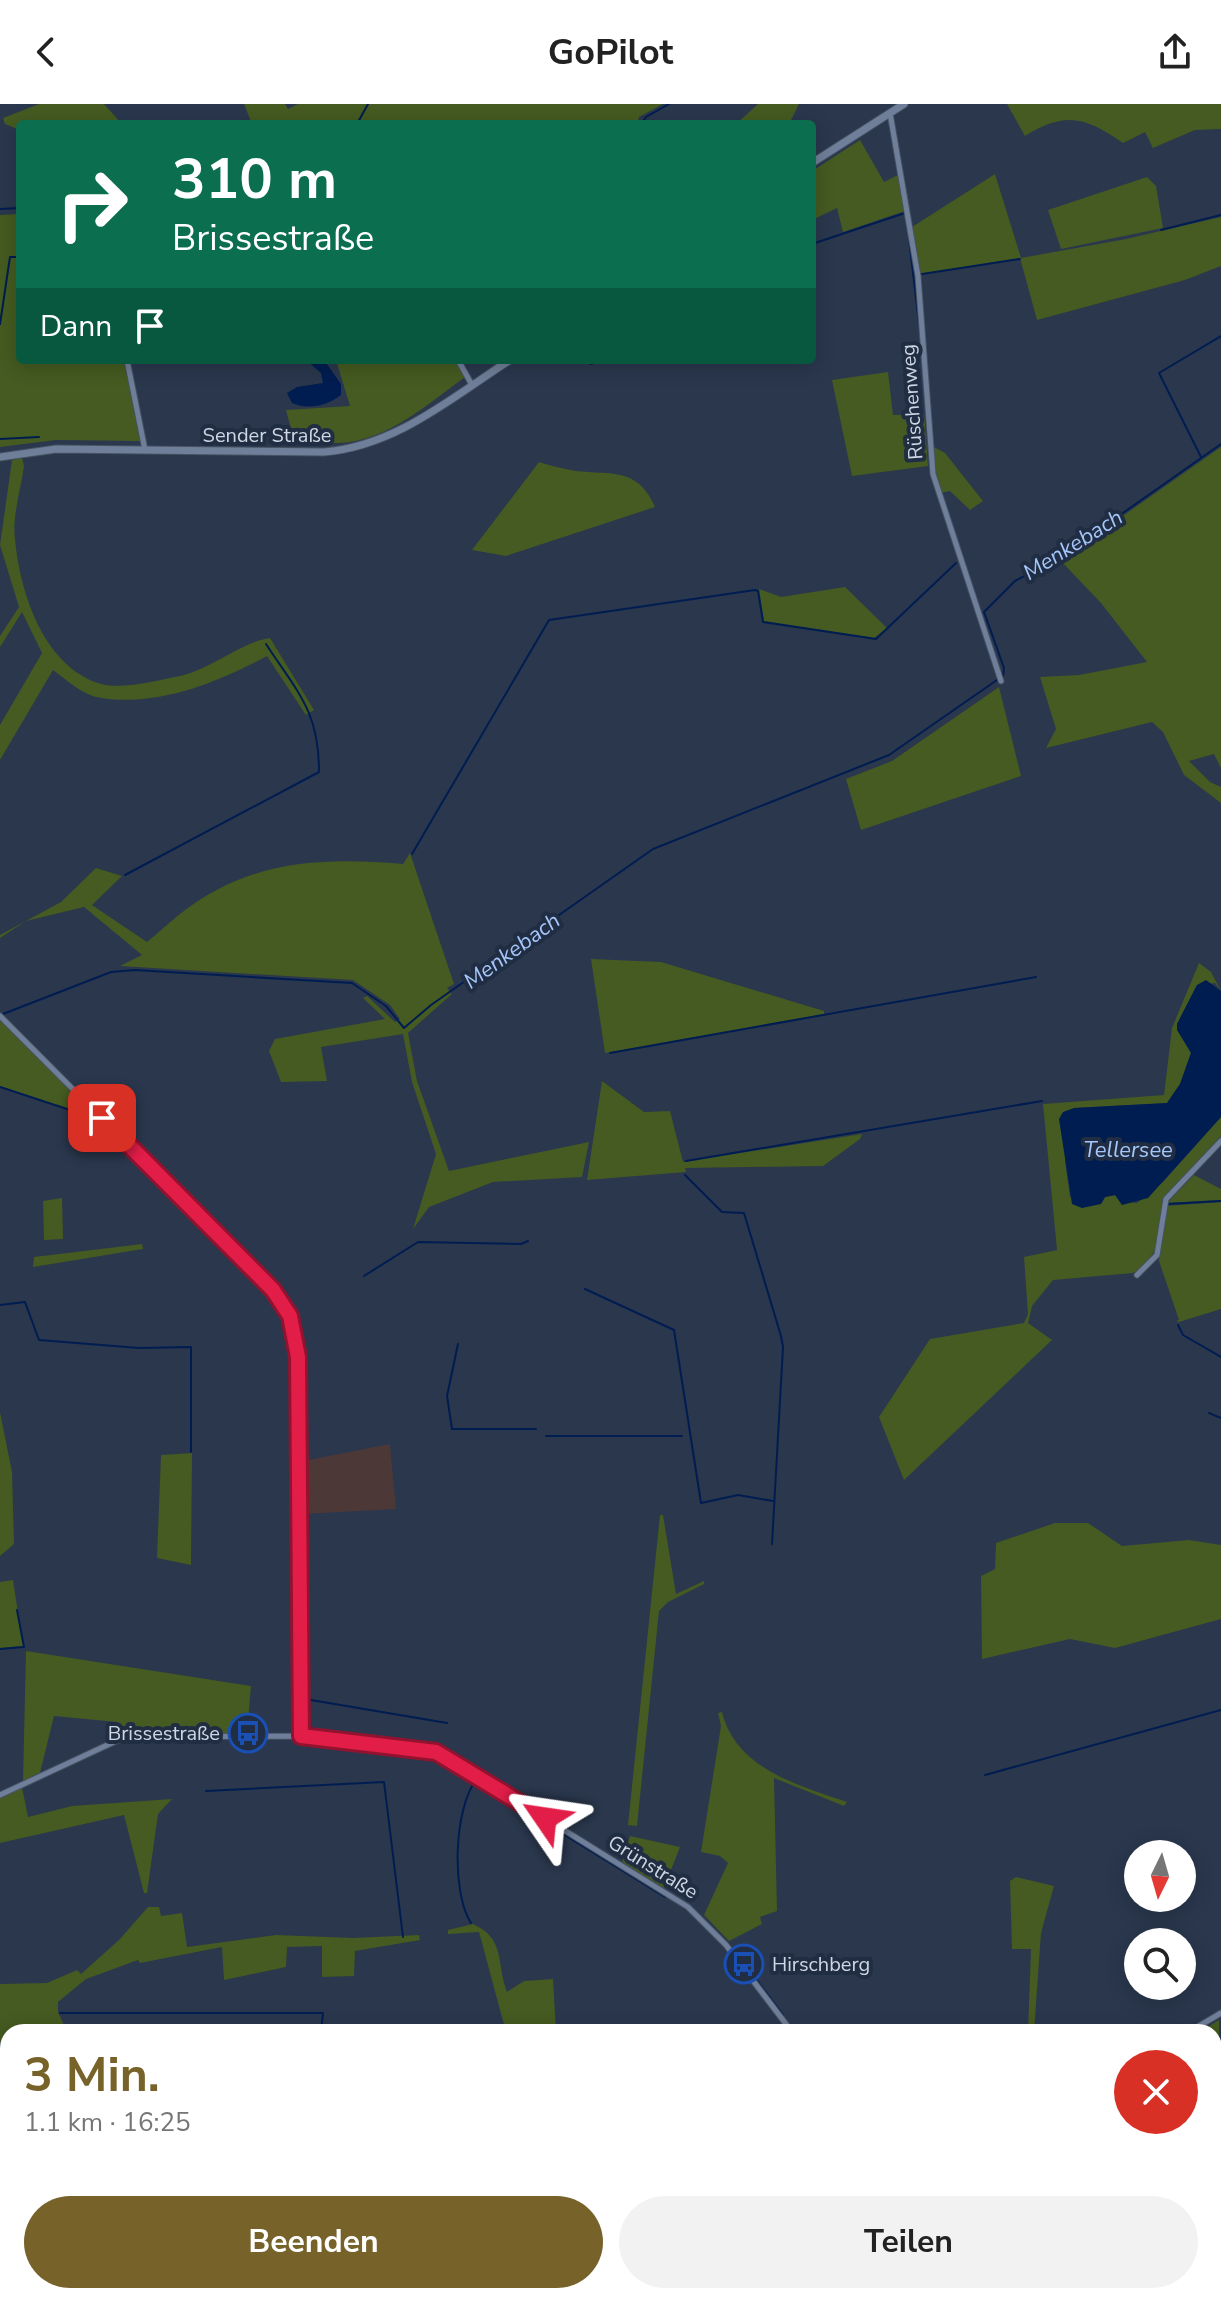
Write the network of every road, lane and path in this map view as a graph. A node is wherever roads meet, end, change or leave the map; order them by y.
1 (904, 104) edge
2 (890, 113) junction
3 (816, 160) edge
4 (128, 364) edge
5 (460, 364) edge
6 (504, 364) edge
7 (472, 385) junction
8 (145, 450) junction
9 (0, 457) edge
10 (1001, 681) dead end
11 (0, 1016) edge
12 (1221, 1141) edge
13 (1137, 1275) dead end
14 (301, 1736) junction
15 (0, 1795) edge
16 (1221, 2013) edge
17 (786, 2024) edge
18 (1202, 2024) edge

1 - 2 main road
2 - 3 main road
2 - 10 street, Rüschenweg
4 - 8 street
5 - 7 street
6 - 7 main road, Sender Straße
7 - 8 main road, Sender Straße
8 - 9 main road, Sender Straße
11 - 14 street
12 - 13 street
14 - 15 street, Grünstraße
14 - 17 street, Grünstraße
16 - 18 street

